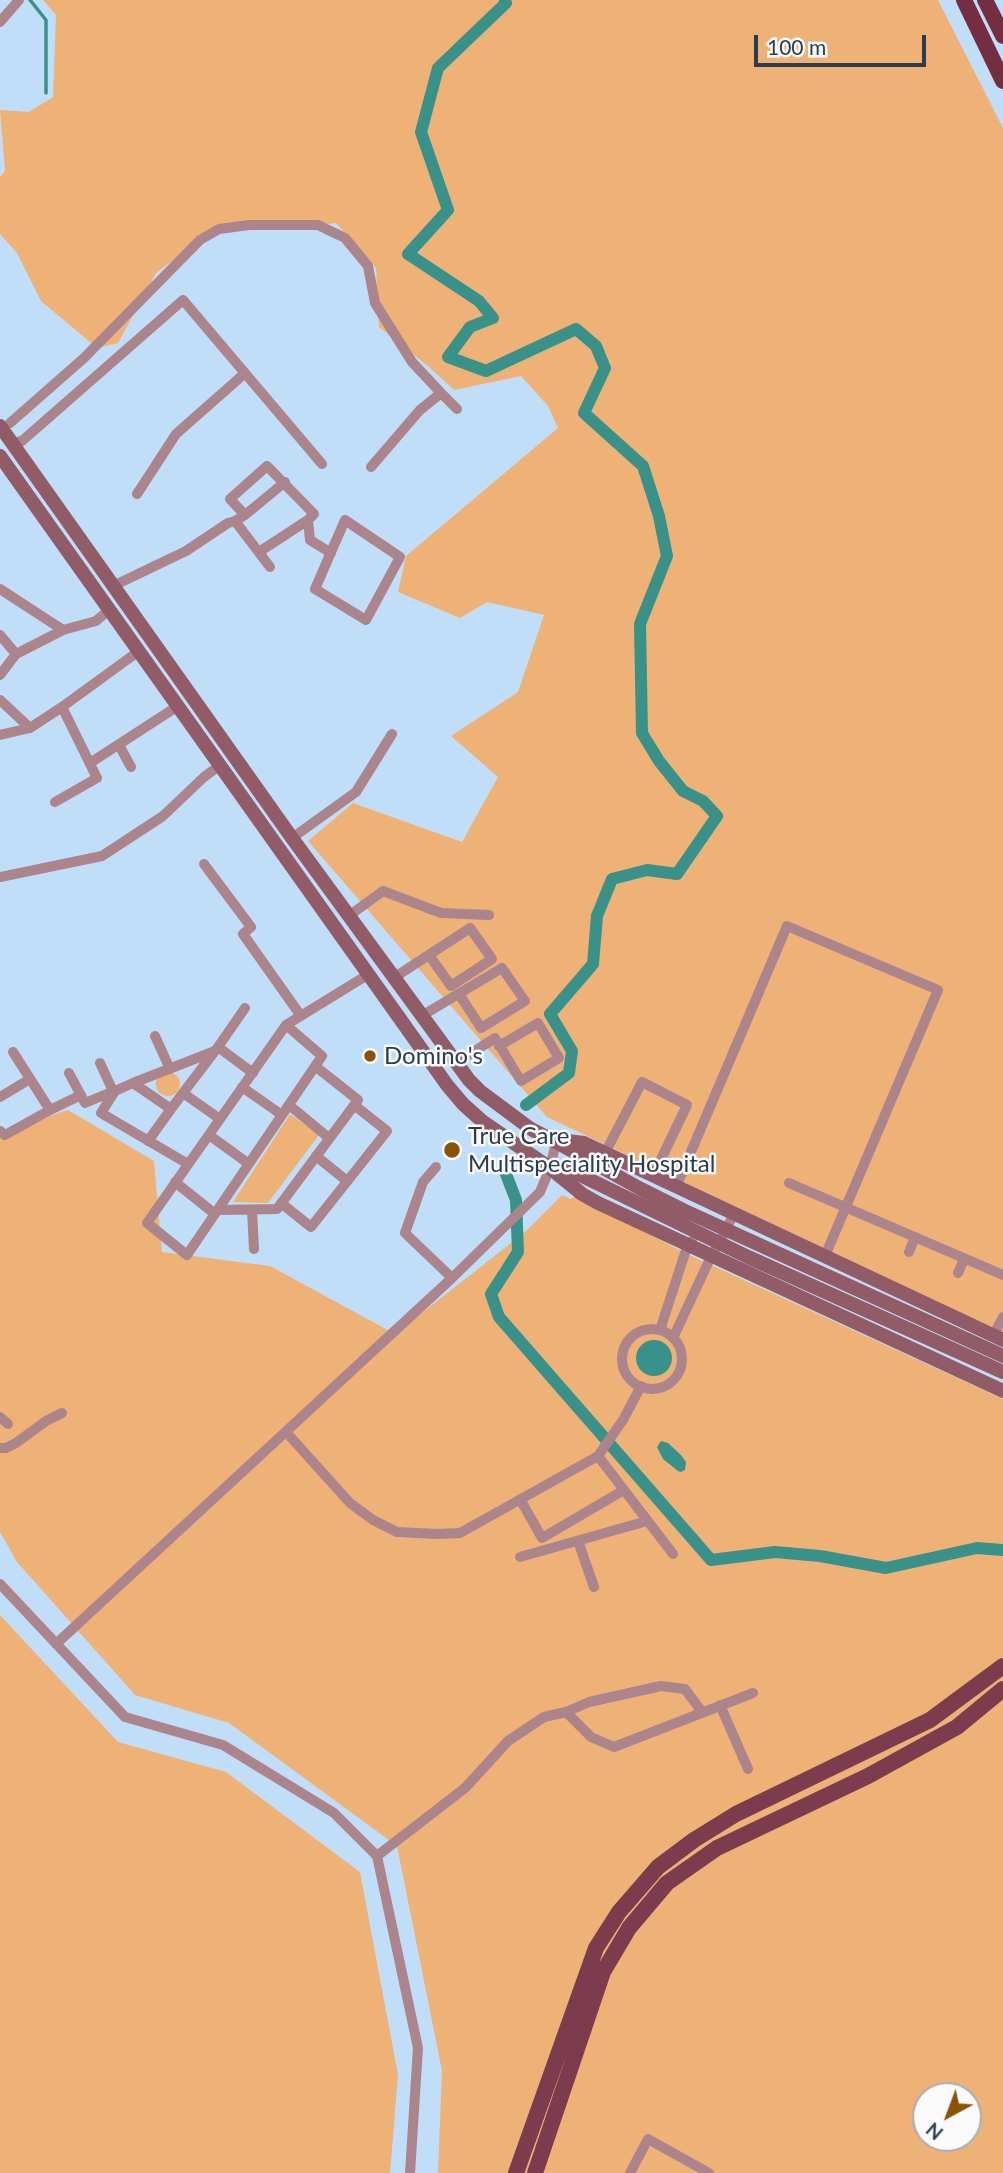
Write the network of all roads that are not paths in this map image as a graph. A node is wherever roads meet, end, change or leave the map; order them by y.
1 (19, 0) edge
2 (964, 0) edge
3 (985, 0) edge
4 (0, 22) edge
5 (1003, 36) edge
6 (1003, 81) edge
7 (244, 374) junction
8 (441, 393) junction
9 (457, 409) dead end
10 (5, 425) edge
11 (12, 443) junction
12 (0, 457) edge
13 (322, 464) dead end
14 (371, 467) dead end
15 (285, 482) junction
16 (137, 494) dead end
17 (240, 518) junction
18 (308, 520) junction
19 (260, 552) junction
20 (331, 553) junction
21 (271, 567) dead end
22 (113, 586) junction
23 (0, 589) edge
24 (110, 610) junction
25 (63, 630) junction
26 (0, 635) edge
27 (139, 651) junction
28 (16, 654) junction
29 (0, 675) edge
30 (0, 700) edge
31 (178, 706) junction
32 (62, 707) junction
33 (30, 728) junction
34 (392, 734) dead end
35 (0, 735) edge
36 (119, 745) junction
37 (89, 763) junction
38 (219, 766) junction
39 (131, 767) dead end
40 (55, 802) dead end
41 (292, 838) junction
42 (204, 864) dead end
43 (0, 877) edge
44 (350, 915) junction
45 (489, 915) dead end
46 (429, 955) junction
47 (384, 962) junction
48 (369, 974) junction
49 (395, 977) junction
50 (459, 994) junction
51 (245, 1008) dead end
52 (423, 1015) junction
53 (301, 1016) junction
54 (286, 1025) junction
55 (155, 1036) dead end
56 (499, 1046) junction
57 (217, 1049) junction
58 (13, 1052) dead end
59 (100, 1063) dead end
60 (456, 1063) junction
61 (315, 1066) junction
62 (170, 1069) junction
63 (69, 1073) dead end
64 (253, 1073) junction
65 (30, 1079) junction
66 (133, 1083) junction
67 (242, 1087) junction
68 (114, 1091) junction
69 (183, 1093) junction
70 (81, 1095) junction
71 (0, 1097) edge
72 (289, 1105) junction
73 (354, 1105) junction
74 (171, 1109) junction
75 (50, 1110) junction
76 (282, 1115) junction
77 (220, 1119) junction
78 (0, 1131) edge
79 (209, 1135) junction
80 (329, 1138) junction
81 (148, 1140) junction
82 (556, 1142) junction
83 (605, 1153) junction
84 (316, 1156) junction
85 (188, 1164) junction
86 (249, 1164) junction
87 (436, 1167) dead end
88 (550, 1168) junction
89 (653, 1175) junction
90 (347, 1181) junction
91 (176, 1182) junction
92 (789, 1183) dead end
93 (676, 1187) junction
94 (281, 1203) junction
95 (713, 1204) junction
96 (846, 1208) junction
97 (251, 1210) junction
98 (216, 1212) junction
99 (734, 1214) junction
100 (915, 1237) junction
101 (689, 1246) junction
102 (254, 1249) dead end
103 (909, 1252) dead end
104 (825, 1256) junction
105 (712, 1257) junction
106 (964, 1259) junction
107 (958, 1273) dead end
108 (1003, 1275) edge
109 (453, 1278) junction
110 (1003, 1317) edge
111 (660, 1330) junction
112 (673, 1338) junction
113 (998, 1338) edge
114 (1003, 1356) edge
115 (1003, 1372) edge
116 (641, 1386) junction
117 (1003, 1391) edge
118 (62, 1413) dead end
119 (286, 1433) junction
120 (0, 1448) edge
121 (598, 1456) junction
122 (624, 1490) junction
123 (520, 1499) junction
124 (648, 1521) junction
125 (542, 1538) junction
126 (578, 1541) junction
127 (548, 1549) junction
128 (673, 1554) dead end
129 (520, 1557) dead end
130 (0, 1584) edge
131 (594, 1587) dead end
132 (56, 1644) junction
133 (1003, 1666) edge
134 (1003, 1689) edge
135 (753, 1693) dead end
136 (720, 1705) junction
137 (566, 1712) junction
138 (702, 1712) junction
139 (748, 1769) dead end
140 (377, 1856) junction
141 (410, 2170) edge
142 (423, 2173) edge
143 (516, 2173) edge
144 (535, 2173) edge
145 (631, 2173) edge
146 (709, 2173) edge

1 - 4 street
2 - 6 highway
3 - 5 highway
7 - 11 street
7 - 13 street
7 - 16 street
8 - 9 street
8 - 10 street
8 - 14 street
10 - 11 main road
11 - 22 main road
12 - 24 main road
15 - 17 street
15 - 17 street
15 - 18 street
17 - 19 street
17 - 22 street
18 - 19 street
18 - 20 street
19 - 21 street
20 - 20 street
22 - 41 main road
23 - 25 street
24 - 25 street
24 - 27 main road
25 - 28 street
26 - 28 street
27 - 31 main road
27 - 32 street
28 - 29 street
30 - 33 street
31 - 36 street
31 - 38 main road
32 - 33 street
32 - 37 street
33 - 35 street
34 - 41 street
36 - 37 street
36 - 39 street
37 - 40 street
38 - 43 street
38 - 48 main road
41 - 44 main road
42 - 53 street
44 - 45 street
44 - 47 main road
46 - 46 street
46 - 49 street
47 - 48 main road
47 - 49 main road
48 - 53 street
48 - 88 main road
49 - 52 main road
50 - 50 street
50 - 52 street
51 - 57 street
52 - 60 main road
53 - 54 street
54 - 61 street
54 - 64 street
55 - 62 street
56 - 56 street
56 - 60 street
57 - 62 street
57 - 64 street
57 - 69 street
58 - 65 street
59 - 68 street
60 - 82 main road
61 - 72 street
61 - 73 street
62 - 66 street
63 - 70 street
64 - 67 street
65 - 71 street
65 - 75 street
66 - 68 street
66 - 74 street
67 - 76 street
67 - 77 street
68 - 70 street
68 - 81 street
69 - 74 street
69 - 77 street
70 - 75 street
72 - 76 street
72 - 80 street
73 - 80 street
73 - 90 street
74 - 81 street
75 - 78 street
76 - 86 street
77 - 79 street
79 - 85 street
79 - 86 street
80 - 84 street
81 - 85 street
82 - 83 main road
82 - 88 street
82 - 114 main road, bridge
83 - 89 main road
83 - 89 street
84 - 90 street
84 - 94 street
85 - 91 street
86 - 98 street
87 - 109 street
88 - 101 main road
88 - 109 street
88 - 115 main road, bridge
89 - 93 main road
90 - 94 street
91 - 98 street
91 - 98 street
92 - 96 street
93 - 95 main road
93 - 96 street
94 - 97 street
95 - 99 main road
95 - 101 street
96 - 100 street
96 - 104 street
97 - 98 street
97 - 102 street
99 - 104 main road
99 - 105 street
100 - 103 street
100 - 106 street
101 - 105 main road
101 - 111 street
104 - 113 main road
105 - 112 street
105 - 117 main road
106 - 107 street
106 - 108 street
109 - 119 street
110 - 113 street
111 - 112 street
111 - 116 street
112 - 116 street
116 - 121 street
118 - 120 street
119 - 123 street
119 - 132 street
121 - 122 street
121 - 123 street
122 - 124 street
122 - 125 street
123 - 125 street
124 - 126 street
124 - 128 street
125 - 127 street
126 - 127 street
126 - 131 street
127 - 129 street
130 - 132 street
132 - 140 street
133 - 143 main road
134 - 144 main road
135 - 136 street
136 - 138 street
136 - 139 street
137 - 138 street
137 - 138 street
137 - 140 street
140 - 141 street
141 - 142 street
145 - 146 street

